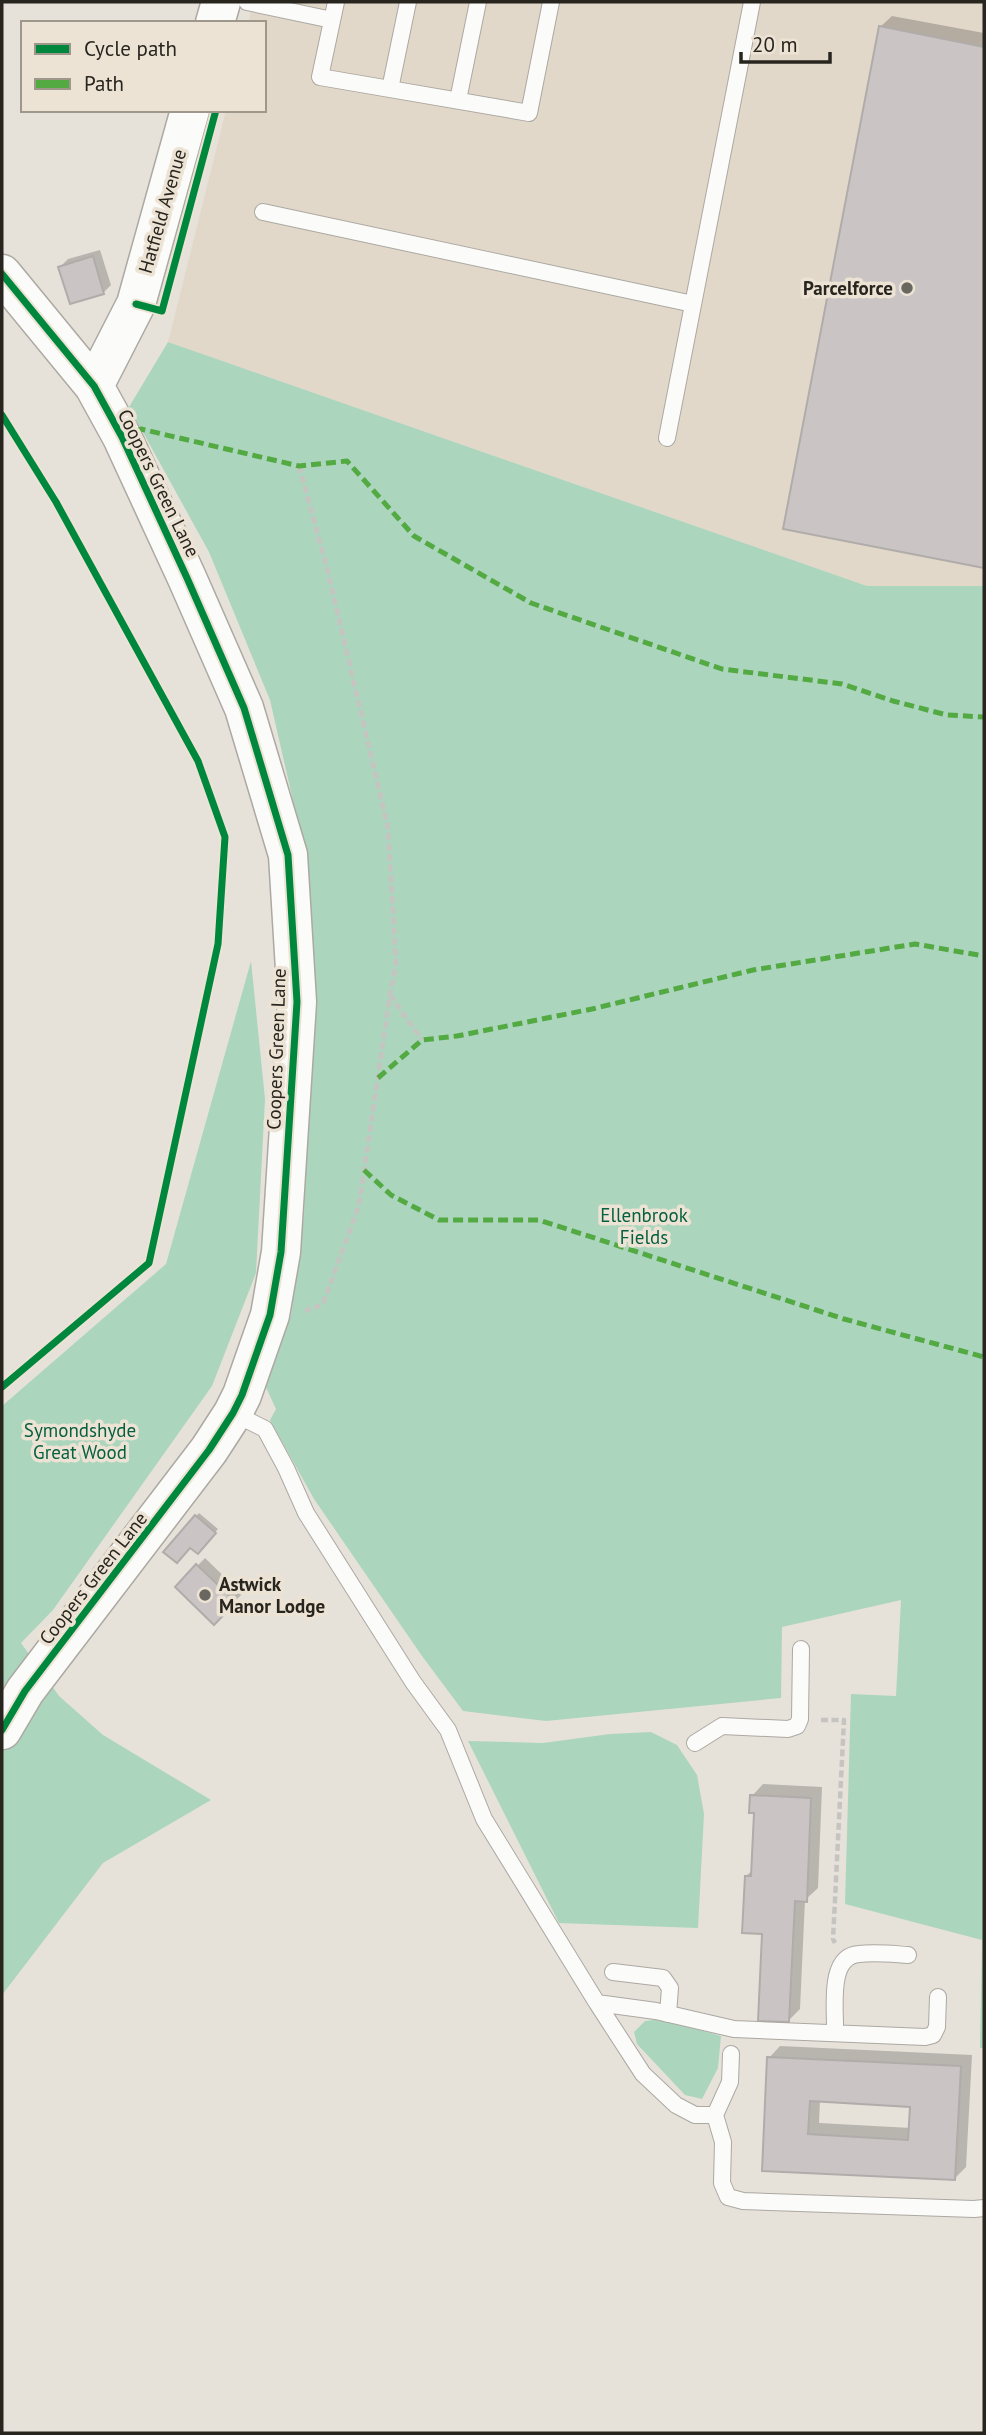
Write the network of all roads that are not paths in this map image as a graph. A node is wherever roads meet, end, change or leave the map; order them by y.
1 (221, 2) edge
2 (247, 2) edge
3 (336, 2) edge
4 (408, 2) edge
5 (478, 2) edge
6 (551, 2) edge
7 (752, 2) edge
8 (332, 20) junction
9 (216, 21) edge
10 (390, 89) junction
11 (458, 100) junction
12 (189, 112) edge
13 (263, 212) dead end
14 (2, 274) edge
15 (693, 304) junction
16 (94, 386) junction
17 (667, 438) dead end
18 (233, 1413) junction
19 (801, 1649) dead end
20 (2, 1730) edge
21 (695, 1743) dead end
22 (908, 1955) dead end
23 (613, 1972) dead end
24 (938, 1997) dead end
25 (597, 2003) junction
26 (668, 2014) junction
27 (835, 2033) junction
28 (731, 2054) dead end
29 (715, 2115) junction
30 (984, 2208) edge

1 - 9 street
2 - 8 lane
3 - 8 lane
4 - 10 lane
5 - 11 lane
6 - 11 lane
7 - 15 lane
8 - 10 lane
10 - 11 lane
12 - 16 street, Hatfield Avenue
13 - 15 lane
14 - 16 street, Coopers Green Lane
15 - 17 lane
16 - 18 street, Coopers Green Lane
18 - 20 street, Coopers Green Lane
18 - 25 lane
19 - 21 lane
22 - 27 lane
23 - 26 lane
24 - 27 lane
25 - 26 lane
25 - 29 lane
26 - 27 lane
28 - 29 lane
29 - 30 lane

